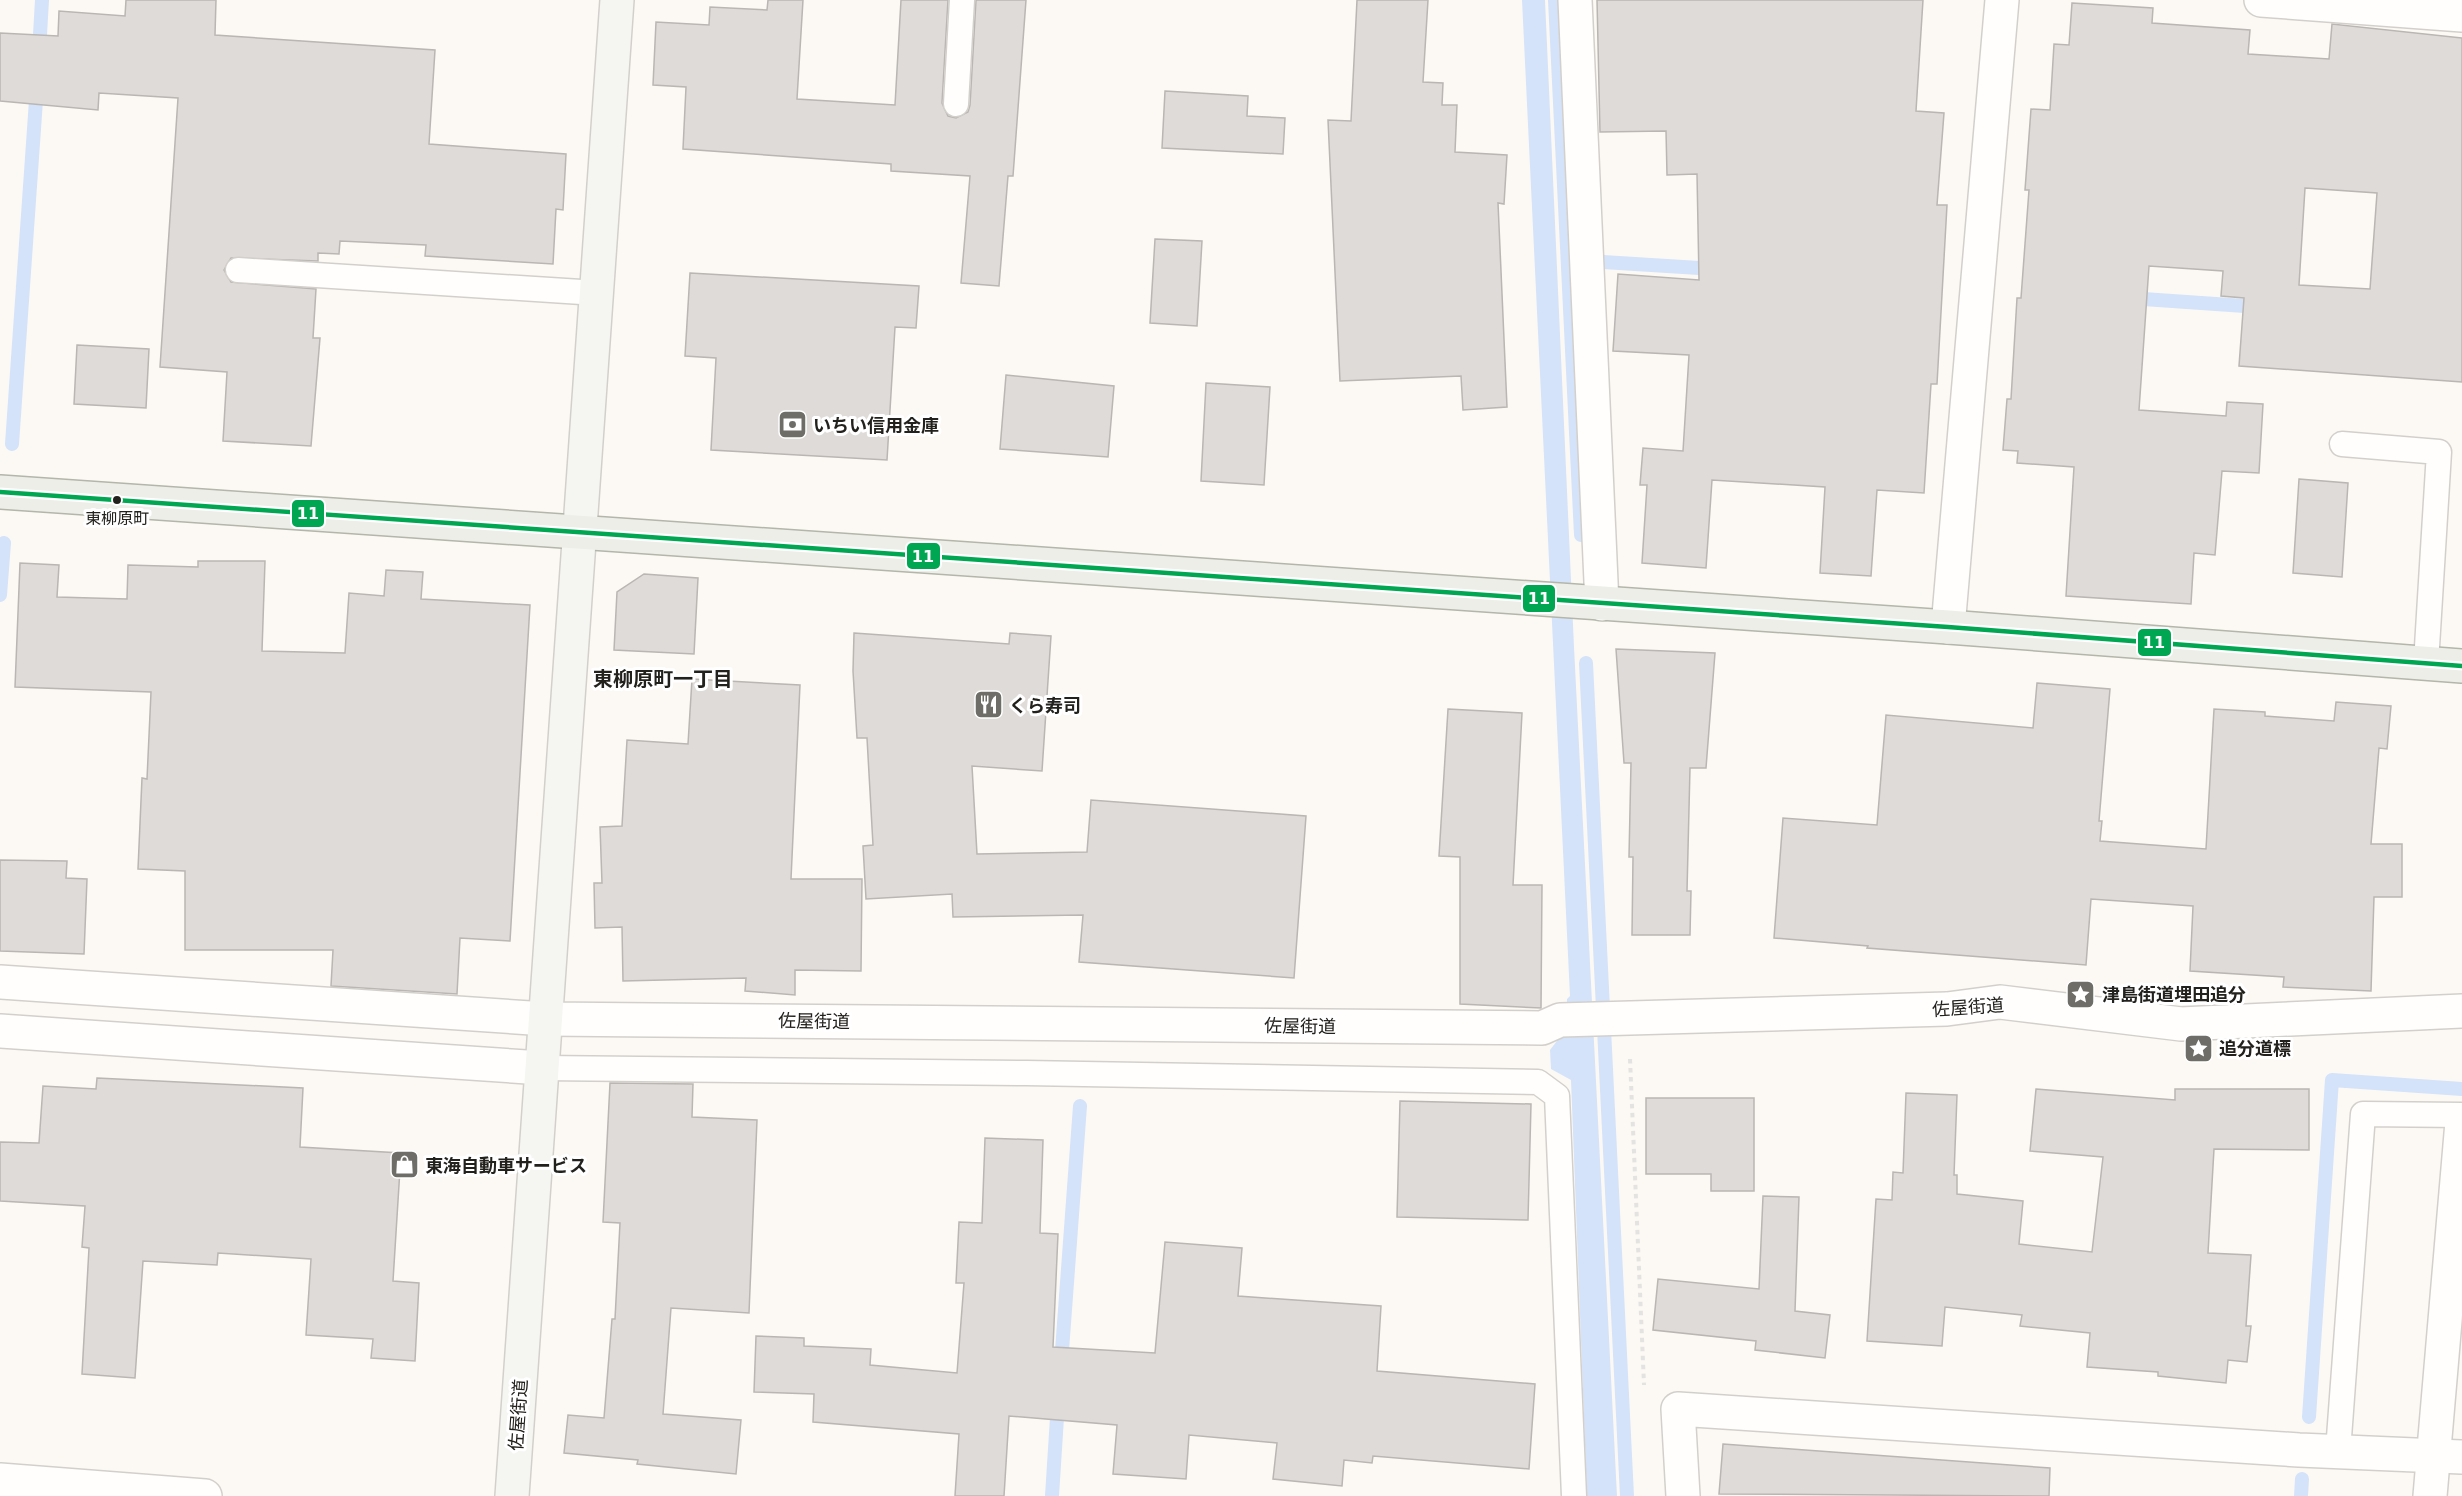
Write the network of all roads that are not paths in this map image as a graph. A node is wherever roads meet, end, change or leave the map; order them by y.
1 (617, 0) edge
2 (962, 0) edge
3 (1575, 0) edge
4 (2002, 0) edge
5 (2261, 0) edge
6 (2462, 15) edge
7 (956, 104) dead end
8 (238, 270) dead end
9 (597, 293) junction
10 (2343, 444) dead end
11 (0, 492) edge
12 (579, 532) junction
13 (1599, 604) junction
14 (1948, 627) junction
15 (2426, 663) junction
16 (2462, 666) edge
17 (0, 982) edge
18 (2462, 1011) edge
19 (546, 1019) junction
20 (0, 1031) edge
21 (542, 1068) junction
22 (2462, 1115) edge
23 (2462, 1122) edge
24 (2338, 1451) junction
25 (2447, 1456) edge
26 (0, 1480) edge
27 (199, 1496) edge
28 (205, 1496) edge
29 (512, 1496) edge
30 (1574, 1496) edge
31 (1683, 1496) edge
32 (2430, 1496) edge

1 - 9 street
2 - 7 lane
3 - 13 street
4 - 14 street
5 - 6 street
8 - 9 lane
9 - 12 street
10 - 15 lane
11 - 12 main road
12 - 13 main road
12 - 19 street
13 - 14 main road
14 - 15 main road
15 - 16 main road
17 - 19 street
18 - 19 street, 佐屋街道
19 - 21 street, 佐屋街道
20 - 21 street
21 - 29 street, 佐屋街道
21 - 30 lane
22 - 24 lane
23 - 25 street
24 - 25 street
24 - 31 street
25 - 32 street
26 - 27 street
27 - 28 street

